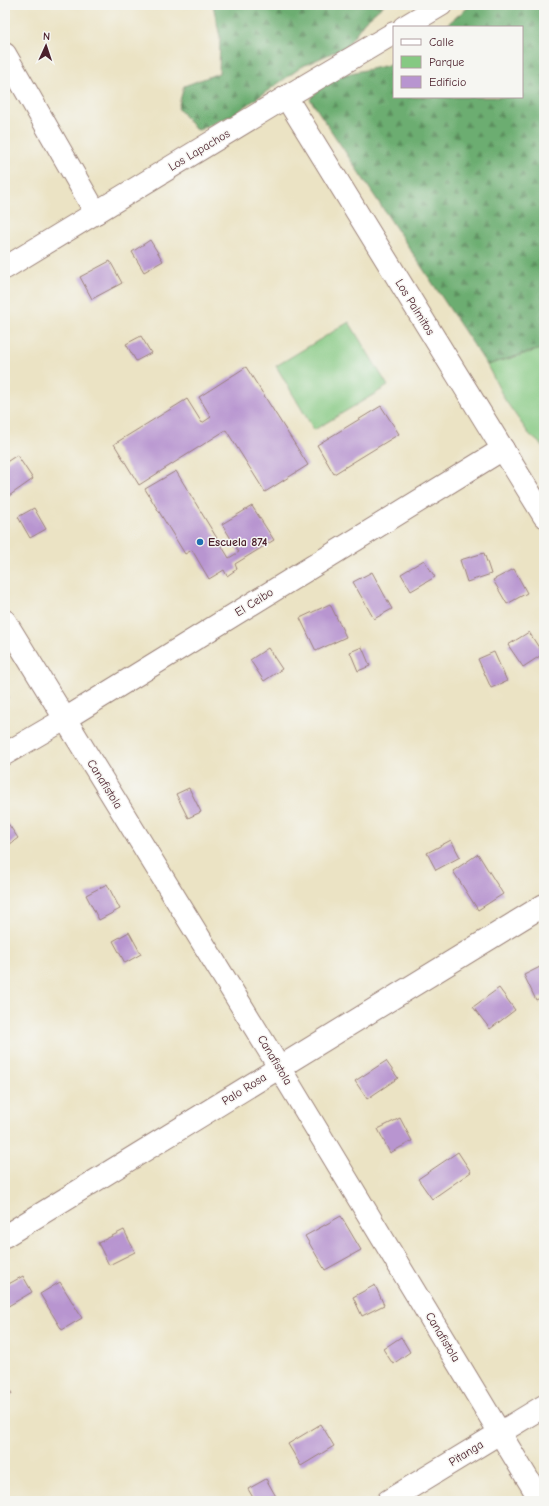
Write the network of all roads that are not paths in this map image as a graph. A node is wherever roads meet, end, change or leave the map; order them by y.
1 (441, 5) edge
2 (406, 26) edge
3 (393, 34) edge
4 (5, 54) edge
5 (286, 97) junction
6 (96, 213) junction
7 (5, 268) edge
8 (503, 449) junction
9 (544, 516) edge
10 (5, 621) edge
11 (65, 719) junction
12 (5, 754) edge
13 (544, 905) edge
14 (279, 1067) junction
15 (5, 1236) edge
16 (544, 1406) edge
17 (500, 1432) junction
18 (388, 1501) edge
19 (541, 1501) edge

1 - 2 street
3 - 5 street, Los Lapachos
4 - 6 street
5 - 6 street, Los Lapachos
5 - 8 street, Los Palmitos
6 - 7 street, Los Lapachos
8 - 9 street, Los Palmitos
8 - 11 street, El Ceibo
10 - 11 street, Canafistola
11 - 12 street, El Ceibo
11 - 14 street, Canafistola
13 - 14 street, Palo Rosa
14 - 15 street, Palo Rosa
14 - 17 street, Canafistola
16 - 17 street, Pitanga
17 - 18 street, Pitanga
17 - 19 street, Canafistola

